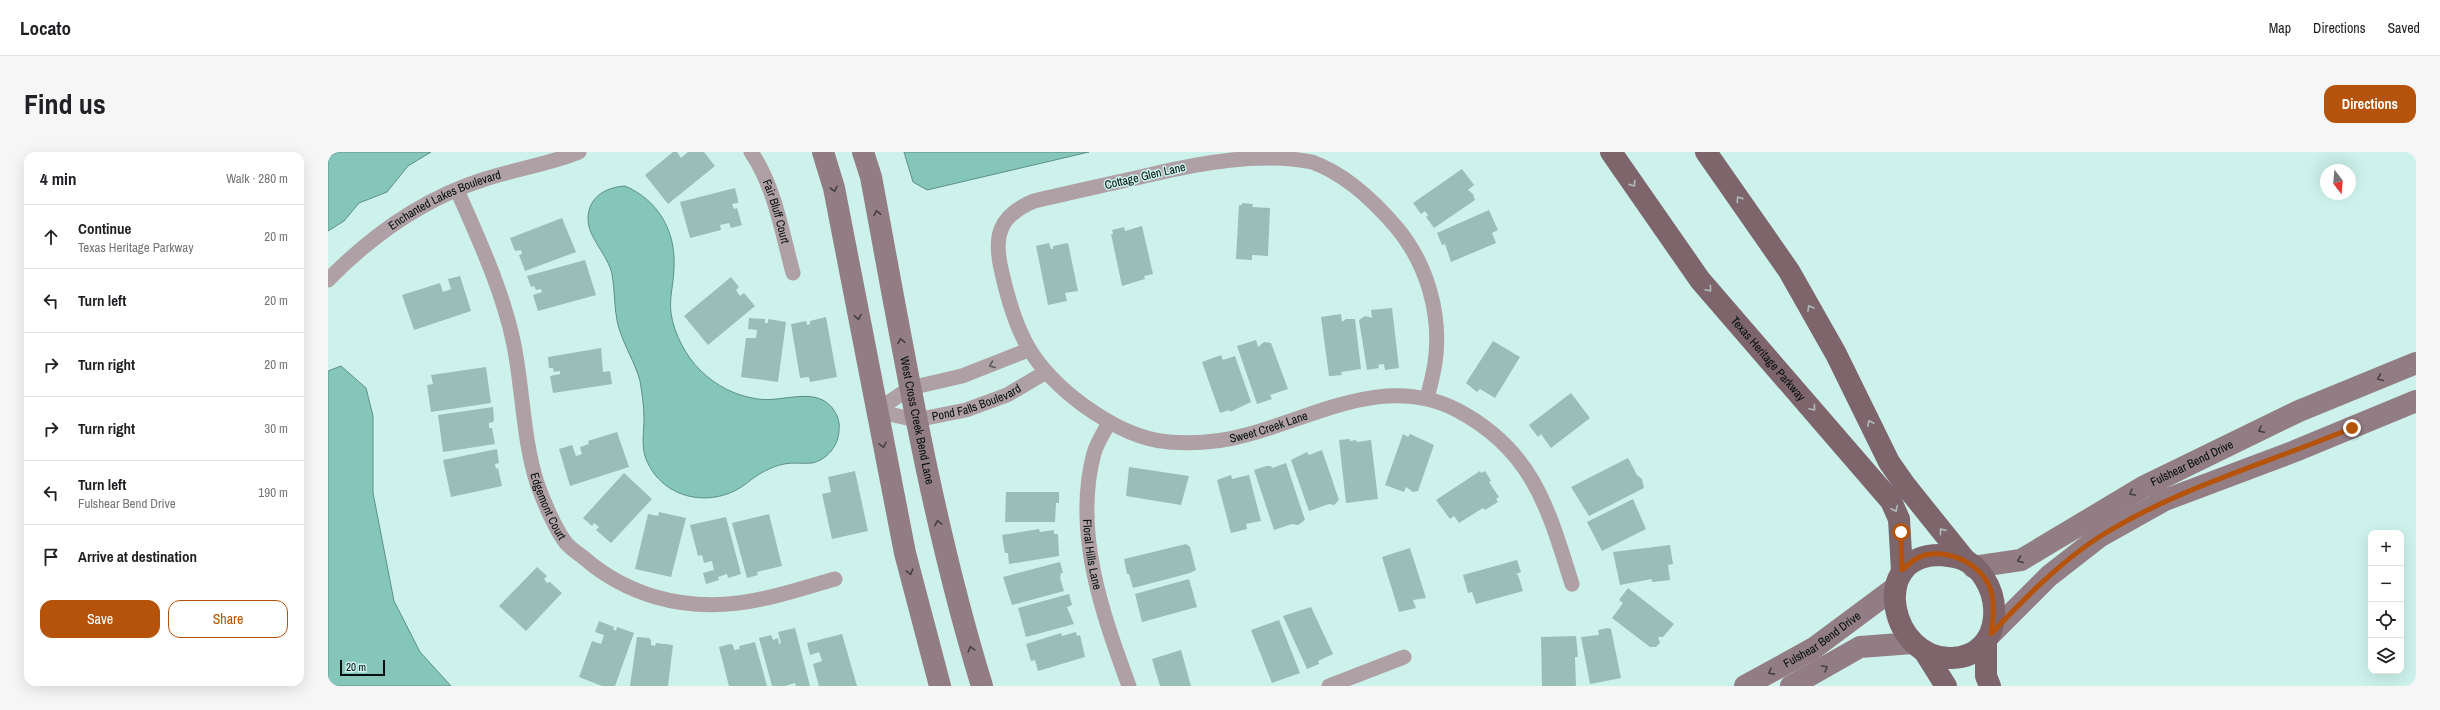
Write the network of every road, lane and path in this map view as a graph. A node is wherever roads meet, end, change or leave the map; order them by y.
1 (579, 152) edge
2 (751, 152) edge
3 (823, 152) edge
4 (863, 152) edge
5 (1611, 152) edge
6 (1706, 152) edge
7 (457, 190) junction
8 (1005, 219) joint
9 (793, 273) dead end
10 (328, 280) edge
11 (1028, 350) junction
12 (2416, 363) edge
13 (1046, 372) junction
14 (910, 388) junction
15 (1427, 398) junction
16 (2416, 401) edge
17 (876, 411) junction
18 (916, 420) junction
19 (1109, 423) junction
20 (1970, 564) junction
21 (835, 579) dead end
22 (1899, 579) junction
23 (1572, 584) dead end
24 (1989, 638) junction
25 (1919, 647) junction
26 (1404, 657) dead end
27 (940, 686) edge
28 (982, 686) edge
29 (1129, 686) edge
30 (1329, 686) edge
31 (1745, 686) edge
32 (1791, 686) edge
33 (1946, 686) edge
34 (1990, 686) edge

1 - 7 street, Enchanted Lakes Boulevard
2 - 9 street, Fair Bluff Court
3 -> 17 main road
14 -> 4 main road, West Cross Creek Bend Lane
5 -> 22 main road, Texas Heritage Parkway
20 -> 6 main road
7 - 10 street, Enchanted Lakes Boulevard
7 - 21 street, Edgemont Court
8 - 11 street, Sweet Creek Lane
8 - 15 street, Cottage Glen Lane
11 - 13 street, Sweet Creek Lane
11 -> 14 street
12 -> 20 main road, Fulshear Bend Drive
13 - 18 street, Pond Falls Boulevard
13 - 19 street, Sweet Creek Lane
14 - 17 street
14 - 18 main road, West Cross Creek Bend Lane
15 - 19 street, Sweet Creek Lane
15 - 23 street, Sweet Creek Lane
16 - 24 main road, Fulshear Bend Drive
17 - 18 street, Pond Falls Boulevard
17 -> 27 main road
28 -> 18 main road, West Cross Creek Bend Lane
19 - 29 street, Floral Hills Lane
20 - 22 main road
20 - 24 main road
22 - 25 main road
22 -> 31 main road, Fulshear Bend Drive
24 - 25 main road
24 - 34 main road
32 -> 25 main road, Fulshear Bend Drive
25 - 33 main road
26 - 30 street

